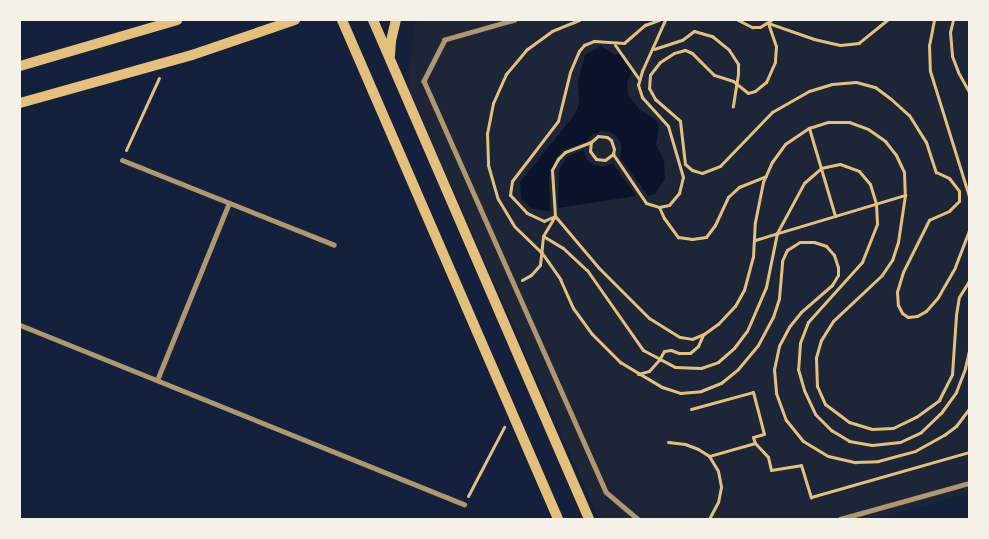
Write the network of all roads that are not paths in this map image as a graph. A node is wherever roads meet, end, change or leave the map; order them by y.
1 (178, 20) edge
2 (296, 20) edge
3 (342, 20) edge
4 (373, 20) edge
5 (396, 20) edge
6 (516, 20) edge
7 (390, 59) junction
8 (20, 66) edge
9 (20, 103) edge
10 (122, 160) road end
11 (229, 203) junction
12 (334, 245) dead end
13 (20, 325) edge
14 (157, 380) junction
15 (969, 482) edge
16 (464, 504) road end
17 (558, 519) edge
18 (589, 519) edge
19 (638, 519) edge
20 (840, 519) edge

1 - 8 main road
2 - 9 main road
3 - 17 main road
4 - 7 main road
5 - 7 main road
6 - 19 street
7 - 18 main road
10 - 11 street
11 - 12 street
11 - 14 street
13 - 14 street
14 - 16 street
15 - 20 street

